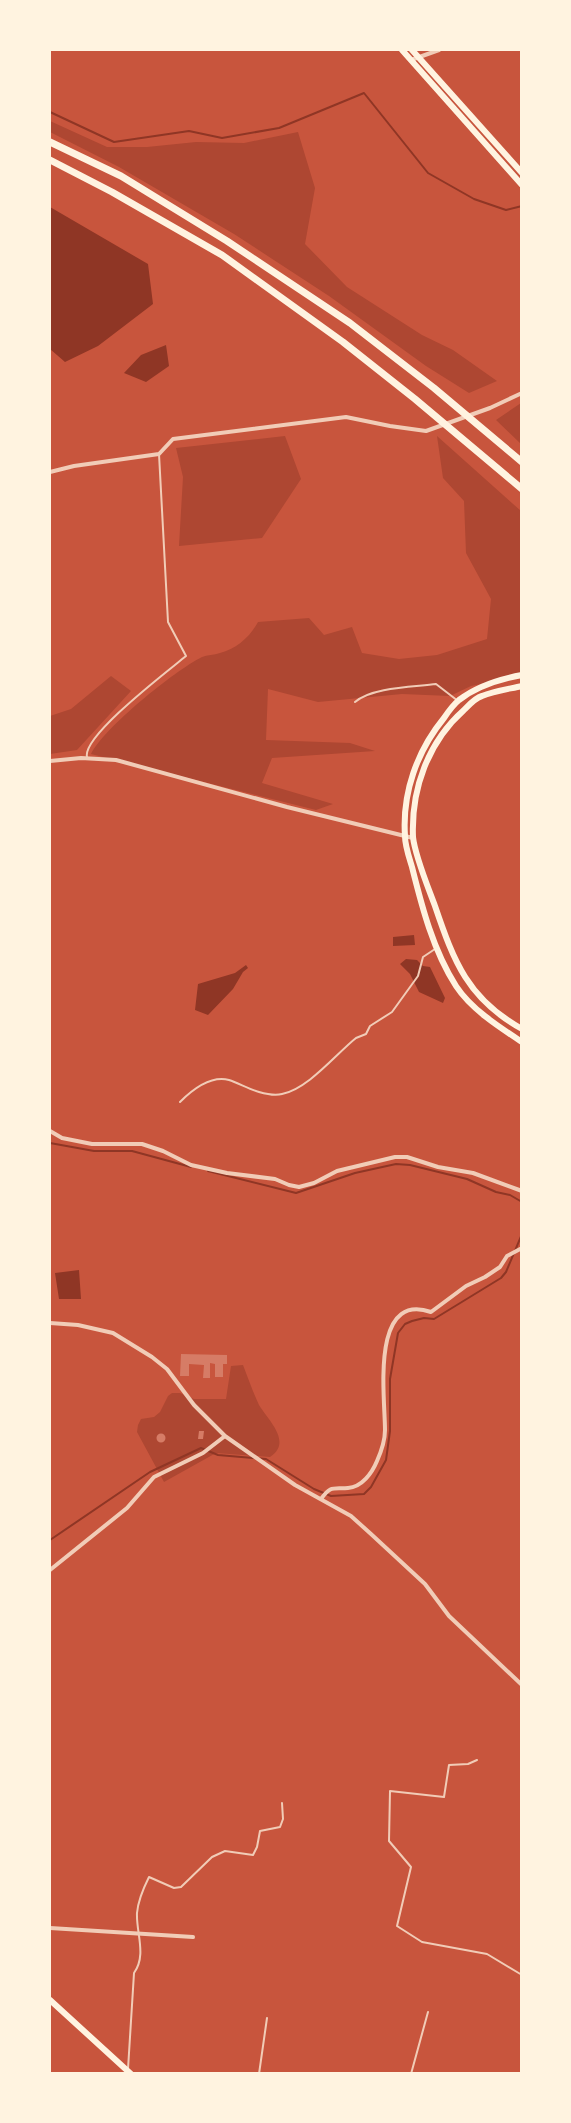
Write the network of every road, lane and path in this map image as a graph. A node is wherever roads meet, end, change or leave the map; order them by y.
1 (402, 50) edge
2 (412, 50) edge
3 (439, 50) edge
4 (419, 57) junction
5 (411, 60) junction
6 (50, 142) edge
7 (50, 160) edge
8 (522, 173) edge
9 (522, 185) edge
10 (522, 393) edge
11 (159, 454) junction
12 (522, 462) edge
13 (50, 472) edge
14 (522, 489) edge
15 (522, 675) edge
16 (522, 686) edge
17 (458, 700) junction
18 (355, 702) dead end
19 (87, 759) junction
20 (50, 761) edge
21 (405, 837) junction
22 (413, 838) junction
23 (436, 949) junction
24 (522, 1029) edge
25 (522, 1042) edge
26 (180, 1102) dead end
27 (50, 1131) edge
28 (522, 1191) edge
29 (519, 1249) edge
30 (50, 1323) edge
31 (225, 1436) junction
32 (322, 1497) junction
33 (50, 1570) edge
34 (522, 1685) edge
35 (477, 1760) dead end
36 (282, 1803) dead end
37 (50, 1928) edge
38 (140, 1933) junction
39 (193, 1937) dead end
40 (522, 1975) edge
41 (50, 2000) edge
42 (428, 2012) dead end
43 (267, 2018) dead end
44 (130, 2072) edge
45 (259, 2073) edge
46 (411, 2073) edge

1 - 5 main road
2 - 4 main road
3 - 4 street
4 - 5 street
4 - 8 main road
5 - 9 main road
6 - 12 highway
7 - 14 highway
10 - 11 street
11 - 13 street
11 - 19 lane
15 - 17 main road
16 - 22 main road
17 - 18 lane
17 - 21 main road
19 - 20 street
19 - 21 street
21 - 22 street
21 - 23 main road
22 - 24 main road
23 - 25 main road
23 - 26 lane
27 - 28 street
29 - 32 street
30 - 31 street
31 - 32 street
31 - 33 street
32 - 34 street
35 - 40 lane
36 - 38 lane
37 - 38 street
38 - 39 street
38 - 44 lane
41 - 44 main road
42 - 46 lane
43 - 45 lane

